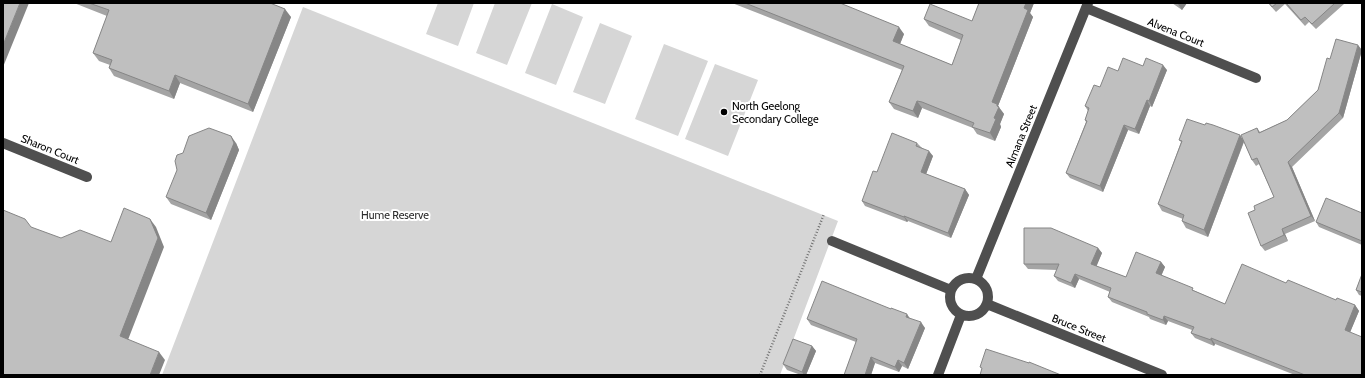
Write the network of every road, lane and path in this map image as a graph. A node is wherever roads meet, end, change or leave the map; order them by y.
1 (1087, 5) edge
2 (1256, 78) dead end
3 (3, 143) edge
4 (87, 177) dead end
5 (824, 214) dead end
6 (832, 241) dead end
7 (976, 279) junction
8 (951, 290) junction
9 (987, 304) junction
10 (961, 315) junction
11 (760, 375) edge
12 (938, 375) edge
13 (1162, 375) edge

1 - 2 street, Alvena Court
1 - 7 street, Almana Street
3 - 4 street, Sharon Court
5 - 11 path
6 - 8 street
7 - 8 street
7 - 9 street
8 - 10 street
9 - 10 street
9 - 13 street, Bruce Street
10 - 12 street

